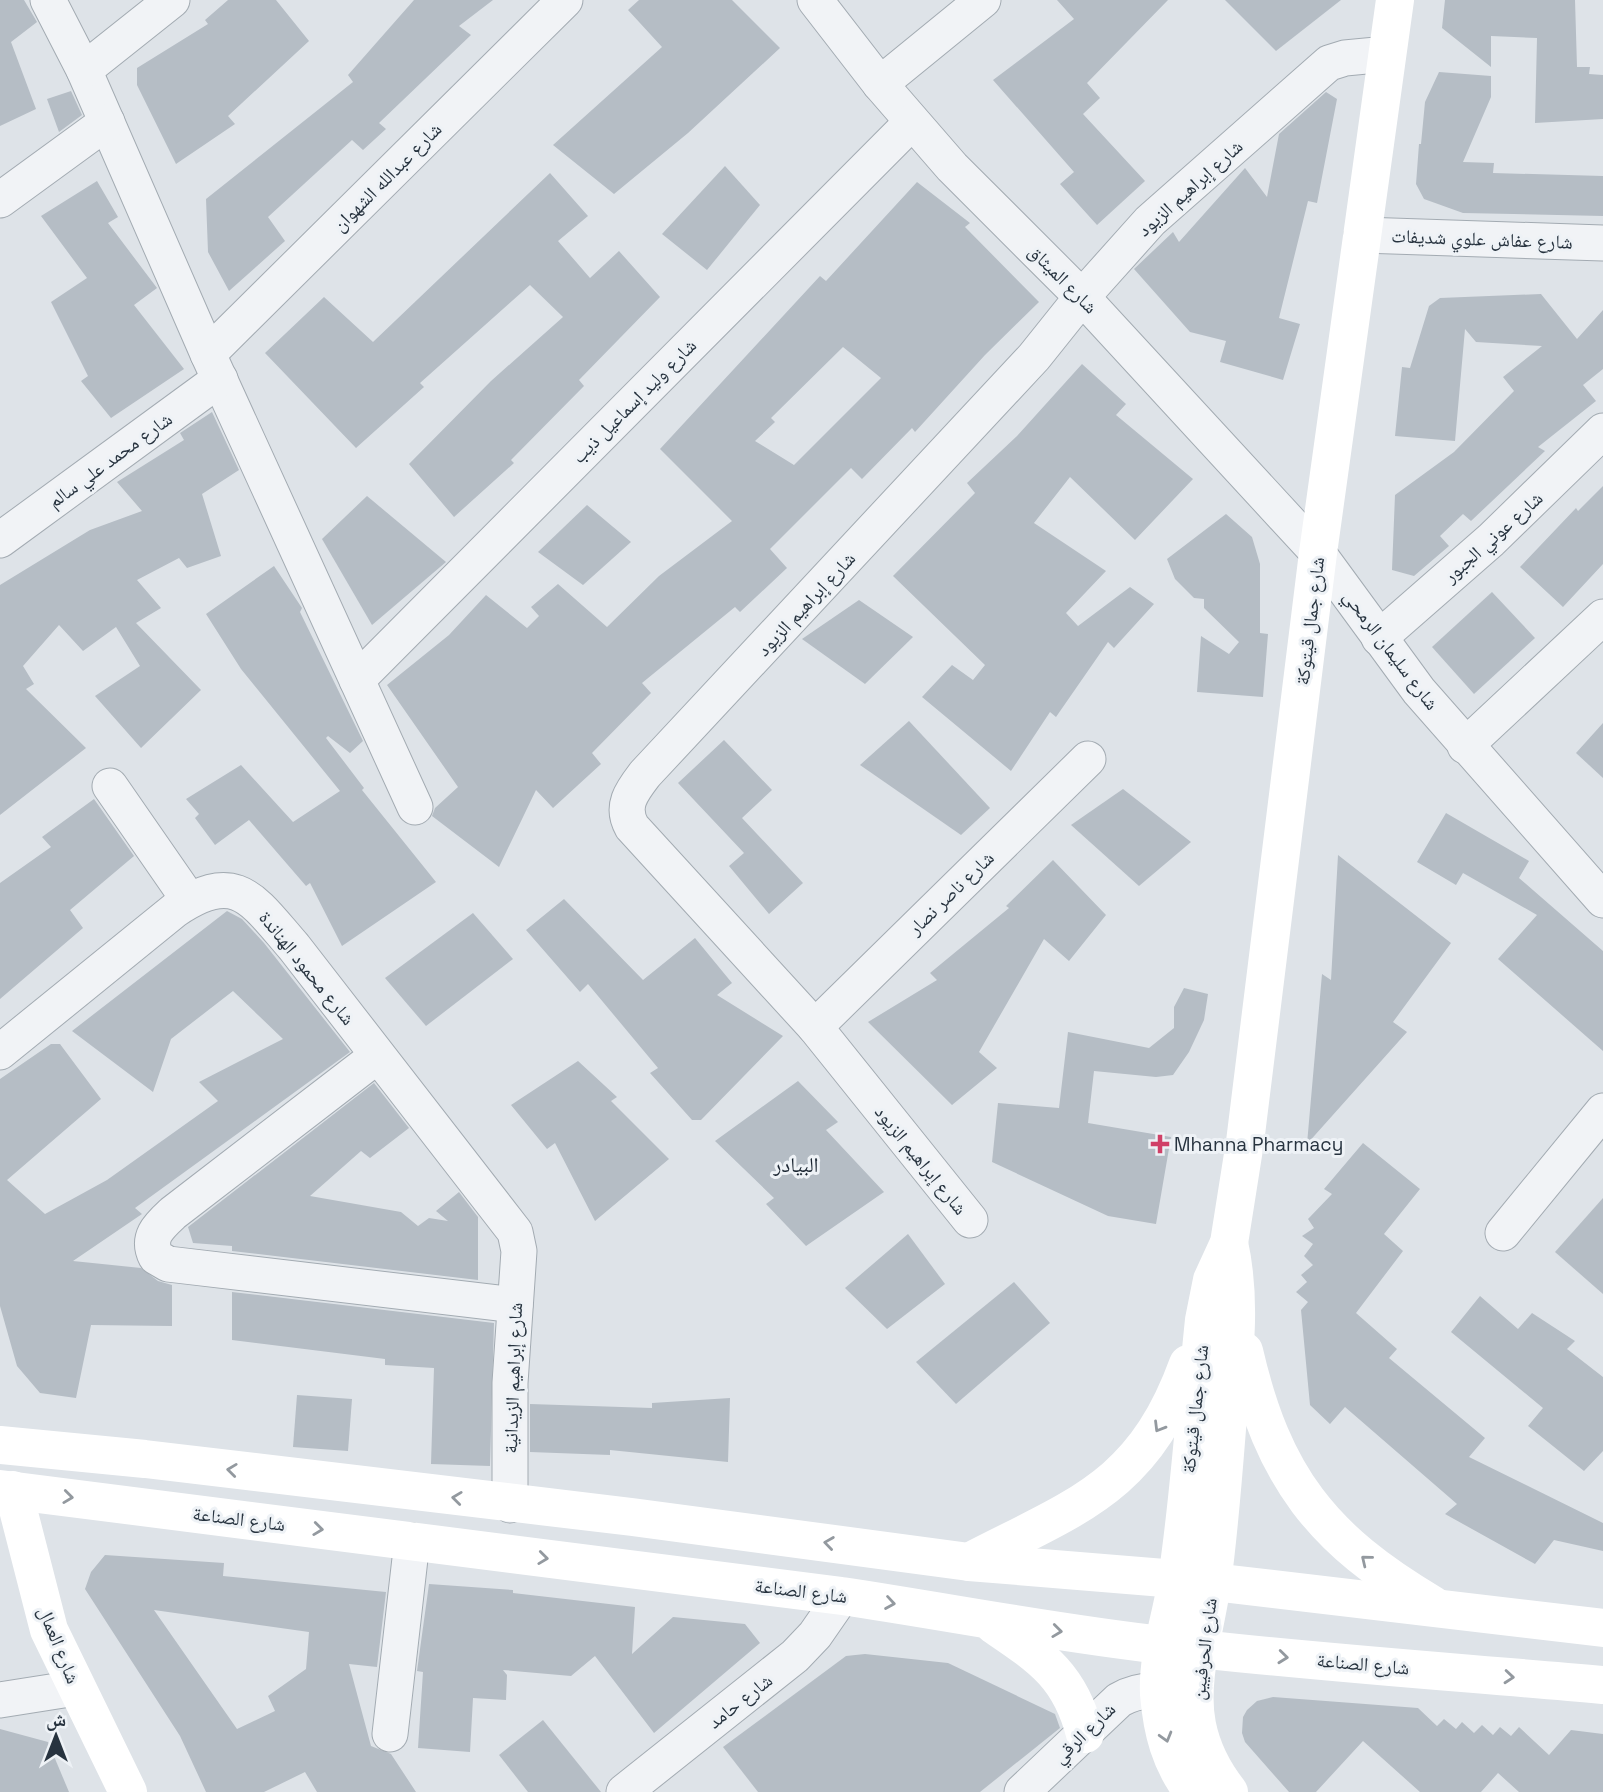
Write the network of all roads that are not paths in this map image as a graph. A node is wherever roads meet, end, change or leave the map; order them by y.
1 (48, 0) edge
2 (172, 0) edge
3 (565, 0) edge
4 (815, 0) edge
5 (984, 0) edge
6 (1395, 0) edge
7 (1387, 54) junction
8 (85, 70) junction
9 (880, 84) junction
10 (107, 122) junction
11 (912, 122) junction
12 (0, 200) edge
13 (1362, 234) junction
14 (1603, 243) edge
15 (1082, 296) junction
16 (214, 367) junction
17 (1603, 431) edge
18 (0, 540) edge
19 (1318, 552) junction
20 (1603, 617) edge
21 (1379, 638) junction
22 (357, 680) junction
23 (1465, 746) junction
24 (1088, 760) dead end
25 (110, 786) dead end
26 (415, 807) dead end
27 (189, 900) junction
28 (1603, 900) edge
29 (815, 1027) junction
30 (0, 1052) edge
31 (377, 1056) junction
32 (1603, 1111) edge
33 (970, 1220) dead end
34 (1503, 1233) dead end
35 (519, 1251) joint
36 (515, 1305) junction
37 (1221, 1321) junction
38 (0, 1445) edge
39 (6, 1490) edge
40 (510, 1505) junction
41 (412, 1541) junction
42 (970, 1562) junction
43 (1195, 1581) junction
44 (842, 1596) junction
45 (1443, 1611) junction
46 (989, 1622) junction
47 (1603, 1628) edge
48 (1164, 1645) junction
49 (1202, 1648) junction
50 (1603, 1685) edge
51 (76, 1688) junction
52 (1177, 1694) junction
53 (0, 1700) edge
54 (390, 1734) dead end
55 (1085, 1734) junction
56 (128, 1792) edge
57 (624, 1792) edge
58 (1021, 1792) edge
59 (1194, 1792) edge
60 (1229, 1792) edge

1 - 8 street
2 - 8 street
3 - 16 street, شارع عبدالله الشهوان
4 - 9 street, شارع الميثاق
5 - 9 street
6 - 7 main road, شارع جمال قيتوكة
7 - 13 main road, شارع جمال قيتوكة
7 - 15 street, شارع إبراهيم الزيود
8 - 10 street
9 - 11 street, شارع الميثاق
10 - 12 street
10 - 16 street
11 - 15 street, شارع الميثاق
11 - 22 street, شارع وليد إسماعيل ذيب
13 - 14 street, شارع عفاش علوي شديفات
13 - 19 main road, شارع جمال قيتوكة
15 - 19 street, شارع الميثاق
15 - 29 street, شارع إبراهيم الزيود
16 - 18 street, شارع محمد علي سالم
16 - 22 street
17 - 21 street, شارع عوني الجبور
19 - 21 street, شارع سليمان الرمحي
19 - 37 main road, شارع جمال قيتوكة
20 - 23 street
21 - 23 street, شارع سليمان الرمحي
22 - 26 street
23 - 28 street, شارع سليمان الرمحي
24 - 29 street, شارع ناصر نصار
25 - 27 street
27 - 30 street, شارع محمود الهناندة
27 - 31 street, شارع محمود الهناندة
29 - 33 street, شارع إبراهيم الزيود
31 - 35 street, شارع محمود الهناندة
31 - 36 street
32 - 34 street
35 - 36 street, شارع إبراهيم الزيدانية
36 - 40 street, شارع إبراهيم الزيدانية
37 -> 42 main road
37 - 43 main road, شارع جمال قيتوكة
45 -> 37 main road
40 -> 38 main road
39 -> 41 main road, شارع الصناعة
39 - 51 main road, شارع العمال
42 -> 40 main road
41 -> 44 main road, شارع الصناعة
41 - 54 street
42 - 43 main road
43 - 45 main road
43 - 48 main road, شارع الحرفيين
43 - 49 main road, شارع الحرفيين
44 -> 46 main road, شارع الصناعة
44 - 57 street, شارع حامد
45 - 47 main road
46 -> 48 main road, شارع الصناعة
46 - 55 main road
48 - 49 main road, شارع الصناعة
48 - 52 main road, شارع الحرفيين
49 -> 50 main road, شارع الصناعة
49 - 52 main road, شارع الحرفيين
51 - 53 street
51 - 56 main road, شارع العمال
52 - 55 street, شارع الرقي
52 -> 59 main road, شارع الحرفيين
52 - 60 main road, شارع الحرفيين
55 - 58 street, شارع الرقي

